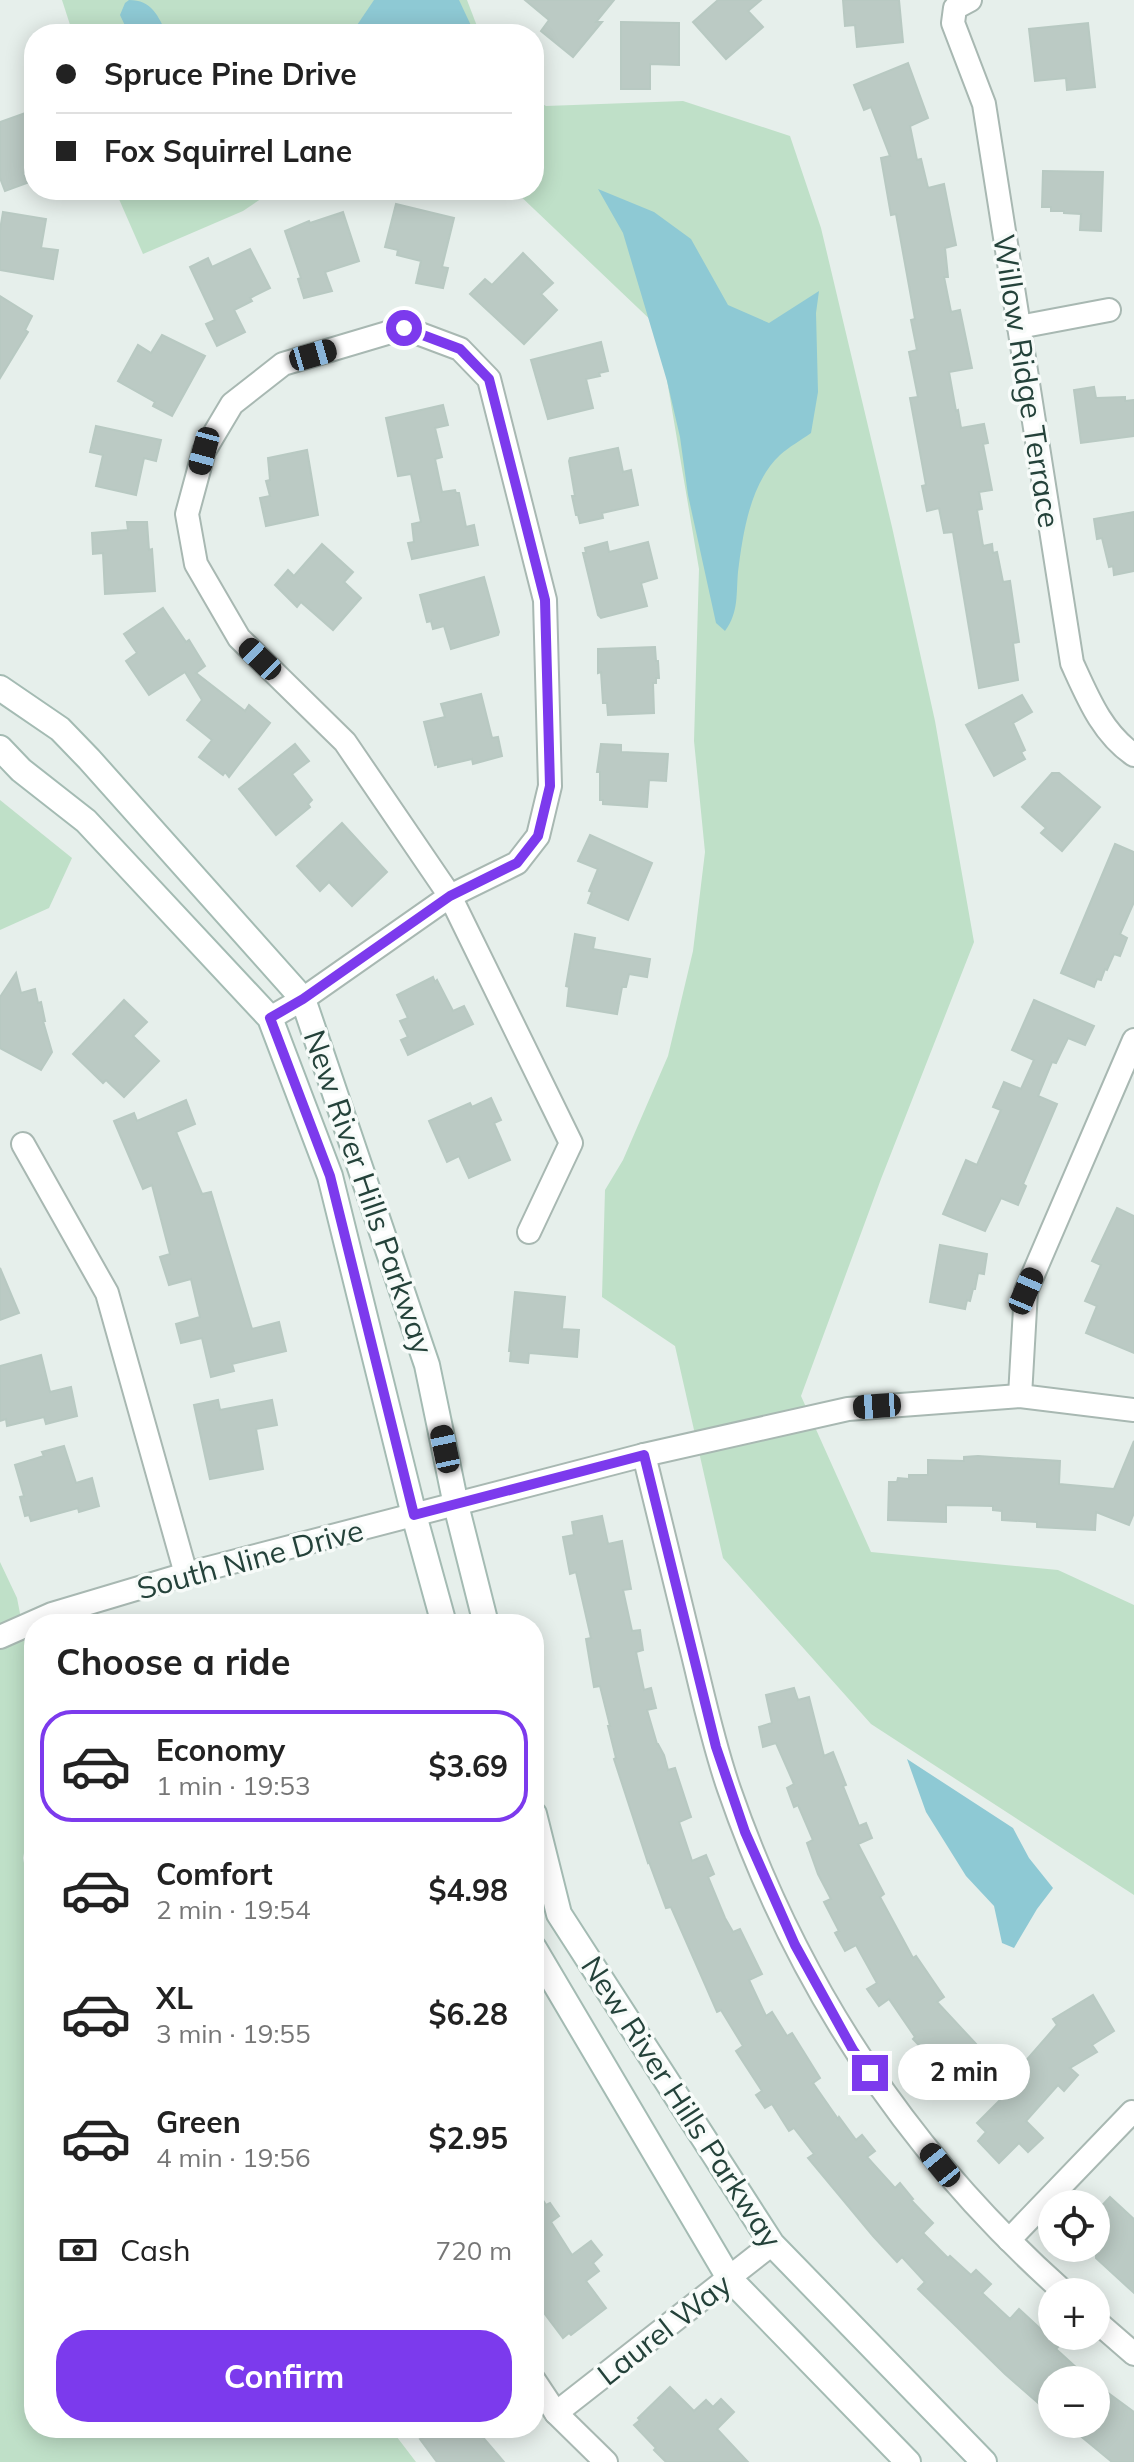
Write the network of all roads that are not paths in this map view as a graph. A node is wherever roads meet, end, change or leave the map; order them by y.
1 (970, 0) edge
2 (1109, 310) dead end
3 (1019, 327) junction
4 (0, 688) edge
5 (0, 748) edge
6 (1134, 755) edge
7 (450, 896) junction
8 (303, 999) junction
9 (270, 1018) junction
10 (1134, 1040) edge
11 (23, 1144) dead end
12 (529, 1232) dead end
13 (1020, 1396) junction
14 (1134, 1410) edge
15 (644, 1455) junction
16 (456, 1505) junction
17 (414, 1515) junction
18 (186, 1574) junction
19 (52, 1614) edge
20 (441, 1614) edge
21 (483, 1614) edge
22 (24, 1626) edge
23 (0, 1637) edge
24 (544, 1854) edge
25 (544, 1965) edge
26 (1132, 2112) dead end
27 (1009, 2240) junction
28 (772, 2244) junction
29 (729, 2278) junction
30 (1049, 2278) edge
31 (1110, 2333) edge
32 (1134, 2354) edge
33 (544, 2395) edge
34 (556, 2413) junction
35 (606, 2462) edge
36 (908, 2462) edge
37 (984, 2462) edge

1 - 3 street, Willow Ridge Terrace
2 - 3 street
3 - 6 street, Willow Ridge Terrace
4 - 8 street, New River Hills Parkway
5 - 9 street, New River Hills Parkway
7 - 7 street
7 - 8 street
7 - 12 street
8 - 9 street
8 - 16 street, New River Hills Parkway
9 - 17 street, New River Hills Parkway
10 - 13 street
11 - 18 street
13 - 14 street, South Nine Drive
13 - 15 street, South Nine Drive
15 - 16 street, South Nine Drive
15 - 27 street
16 - 17 street, South Nine Drive
16 - 21 street, New River Hills Parkway
17 - 18 street, South Nine Drive
17 - 20 street, New River Hills Parkway
18 - 19 street, South Nine Drive
22 - 23 street, South Nine Drive
24 - 28 street, New River Hills Parkway
25 - 29 street, New River Hills Parkway
26 - 27 street
27 - 30 street
28 - 29 street, Laurel Way
28 - 37 street, New River Hills Parkway
29 - 34 street, Laurel Way
29 - 36 street, New River Hills Parkway
31 - 32 street
33 - 34 street
34 - 35 street

